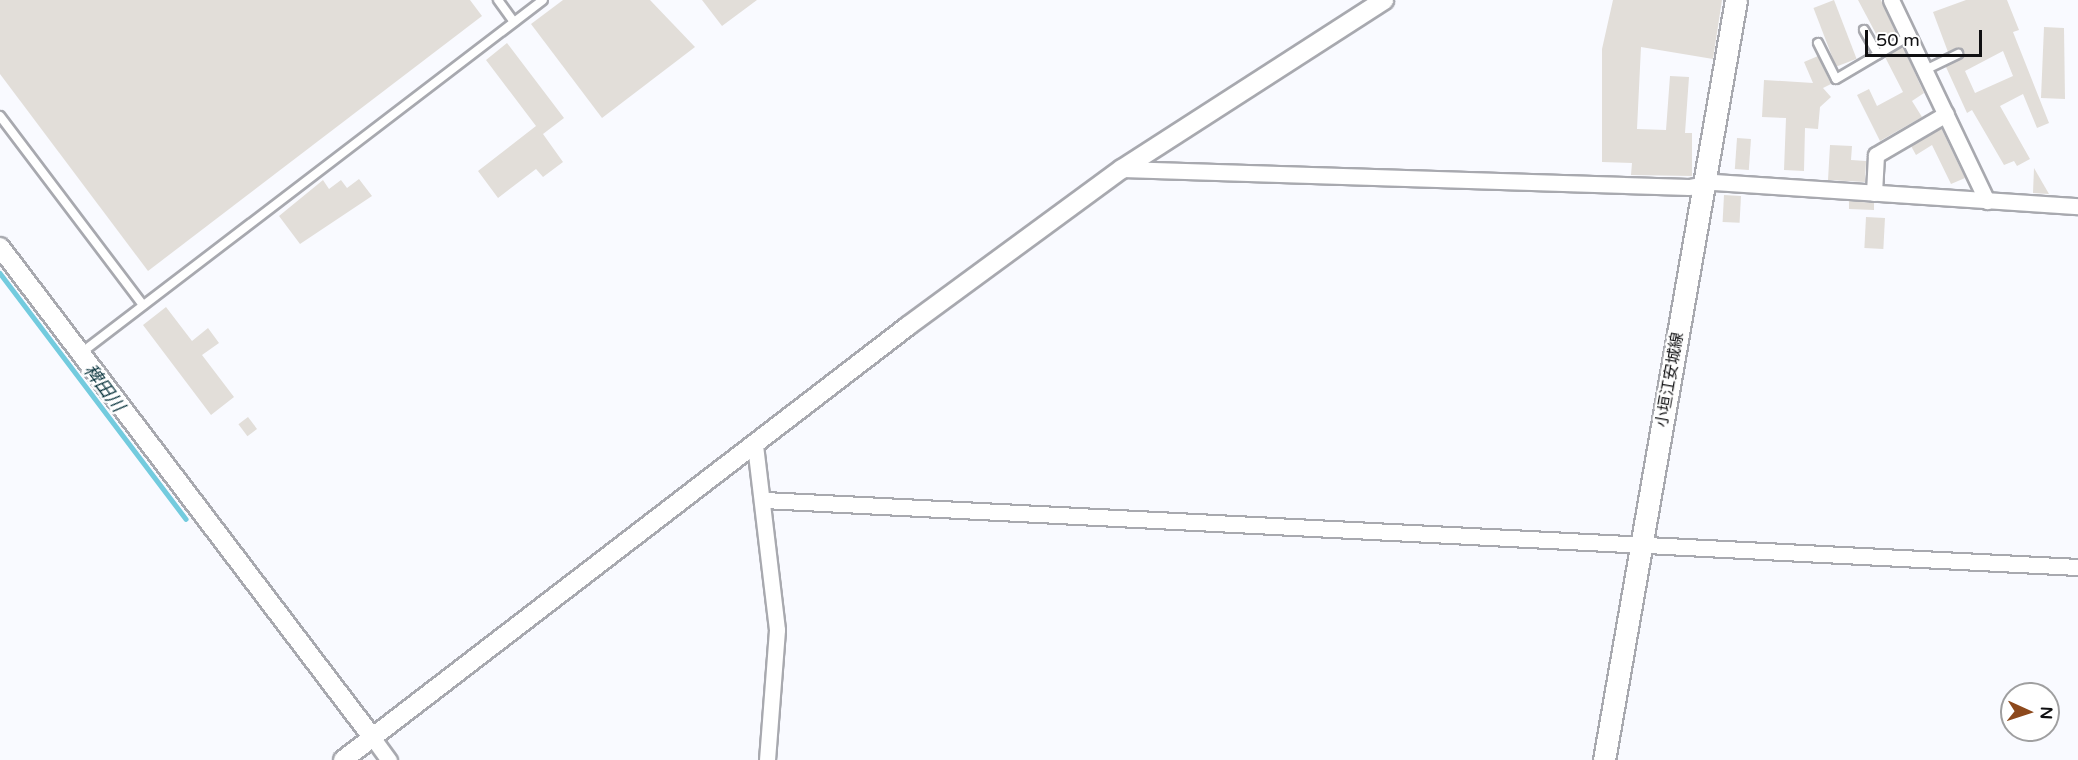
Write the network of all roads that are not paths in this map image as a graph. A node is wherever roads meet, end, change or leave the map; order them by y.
1 (498, 0) edge
2 (543, 0) edge
3 (1384, 0) edge
4 (1736, 0) edge
5 (1891, 0) edge
6 (514, 22) junction
7 (1864, 30) dead end
8 (1908, 36) junction
9 (1818, 43) dead end
10 (1878, 54) junction
11 (1958, 54) dead end
12 (1925, 70) junction
13 (1946, 114) junction
14 (0, 116) edge
15 (1122, 169) junction
16 (1701, 184) junction
17 (1874, 193) junction
18 (1987, 201) junction
19 (2078, 206) edge
20 (0, 247) edge
21 (143, 305) junction
22 (81, 352) junction
23 (756, 445) junction
24 (764, 500) junction
25 (1639, 543) junction
26 (2078, 567) edge
27 (372, 737) junction
28 (343, 760) edge
29 (389, 760) edge
30 (767, 760) edge
31 (1604, 760) edge

1 - 6 lane
2 - 6 lane
3 - 15 street
4 - 16 main road, 小垣江安城線
5 - 8 street
6 - 21 lane
7 - 10 lane
8 - 10 lane
8 - 12 street
9 - 10 lane
11 - 12 lane
12 - 13 street
13 - 17 street
13 - 18 street
14 - 21 lane
15 - 16 street
15 - 23 street
16 - 17 street
16 - 25 main road, 小垣江安城線
17 - 18 street
18 - 19 street
20 - 22 street
21 - 22 lane
22 - 27 street
23 - 24 street
23 - 27 street
24 - 25 street
24 - 30 street
25 - 26 street
25 - 31 main road, 小垣江安城線
27 - 28 street
27 - 29 street

